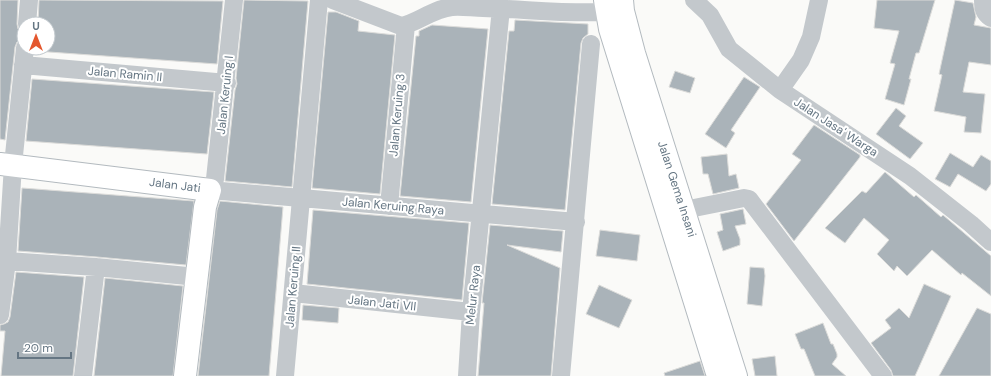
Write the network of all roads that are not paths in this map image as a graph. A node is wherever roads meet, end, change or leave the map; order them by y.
1 (29, 0) edge
2 (234, 0) edge
3 (319, 0) edge
4 (333, 0) edge
5 (694, 0) edge
6 (819, 0) edge
7 (983, 0) edge
8 (614, 6) edge
9 (501, 8) junction
10 (28, 16) edge
11 (991, 18) edge
12 (406, 25) junction
13 (591, 44) dead end
14 (24, 56) edge
15 (226, 83) junction
16 (780, 90) junction
17 (6, 164) edge
18 (210, 190) junction
19 (301, 198) junction
20 (389, 206) junction
21 (684, 210) junction
22 (482, 214) junction
23 (576, 222) junction
24 (991, 242) edge
25 (7, 261) junction
26 (96, 267) junction
27 (197, 276) junction
28 (293, 293) junction
29 (471, 312) junction
30 (0, 314) edge
31 (83, 376) edge
32 (185, 376) edge
33 (285, 376) edge
34 (466, 376) edge
35 (561, 376) edge
36 (718, 376) edge
37 (736, 376) edge
38 (883, 376) edge

1 - 10 street
2 - 15 street, Jalan Keruing I
3 - 19 street, Jalan Keruing II
4 - 12 street
5 - 16 street, Jalan Jasa' Warga
6 - 16 street
7 - 11 street
8 - 9 street
8 - 21 street, Jalan Gema Insani
8 - 36 street, Jalan Gema Insani
9 - 12 street
9 - 22 street, Melur Raya
12 - 20 street, Jalan Keruing 3
13 - 23 street
14 - 15 street, Jalan Ramin II
14 - 17 street
15 - 18 street, Jalan Keruing I
16 - 24 street, Jalan Jasa' Warga
17 - 18 street, Jalan Jati
17 - 25 street
18 - 19 street, Jalan Keruing Raya
18 - 27 street, Jalan Jati
19 - 20 street, Jalan Keruing Raya
19 - 28 street, Jalan Keruing II
20 - 22 street, Jalan Keruing Raya
21 - 37 street, Jalan Gema Insani
21 - 38 street
22 - 23 street, Jalan Keruing Raya
22 - 29 street, Melur Raya
23 - 35 street
25 - 26 street
25 - 30 street
26 - 27 street
26 - 31 street
27 - 32 street, Jalan Jati
28 - 29 street, Jalan Jati VII
28 - 33 street, Jalan Keruing II
29 - 34 street, Melur Raya

